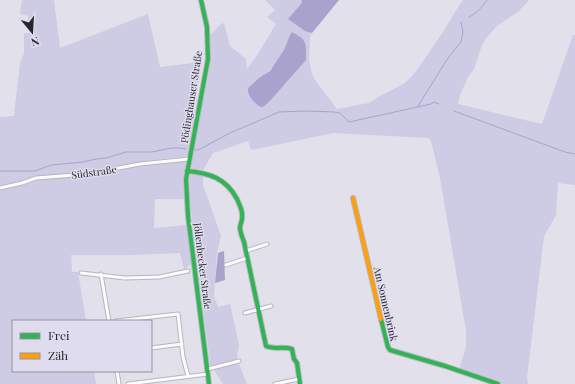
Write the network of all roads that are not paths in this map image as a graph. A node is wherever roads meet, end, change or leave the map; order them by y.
1 (201, 0) edge
2 (191, 150) joint
3 (189, 159) junction
4 (187, 171) junction
5 (0, 188) edge
6 (353, 198) dead end
7 (267, 244) dead end
8 (246, 251) junction
9 (248, 258) junction
10 (226, 265) dead end
11 (188, 271) dead end
12 (81, 273) dead end
13 (101, 274) junction
14 (271, 306) dead end
15 (258, 309) junction
16 (246, 312) dead end
17 (109, 320) edge
18 (125, 320) edge
19 (182, 344) junction
20 (152, 348) edge
21 (239, 361) dead end
22 (208, 371) junction
23 (117, 372) edge
24 (188, 376) junction
25 (299, 379) junction
26 (149, 383) edge
27 (119, 384) edge
28 (128, 384) edge
29 (208, 384) edge
30 (275, 384) edge
31 (300, 384) edge
32 (498, 384) edge

1 - 2 street, Pödinghauser Straße
2 - 3 street, Jöllenbecker Straße
3 - 4 street, Jöllenbecker Straße
3 - 5 street, Südstraße
4 - 8 street
4 - 22 street, Jöllenbecker Straße
6 - 32 street, Am Sonnenbrink
7 - 8 street
8 - 9 street
9 - 10 street
9 - 15 street
11 - 13 street
12 - 13 street
13 - 17 street
14 - 15 street
15 - 16 street
15 - 25 street
18 - 19 street
19 - 20 street
19 - 24 street
21 - 22 street
22 - 24 street
22 - 29 street, Jöllenbecker Straße
23 - 27 street
24 - 26 street
25 - 30 street
25 - 31 street
26 - 28 street

